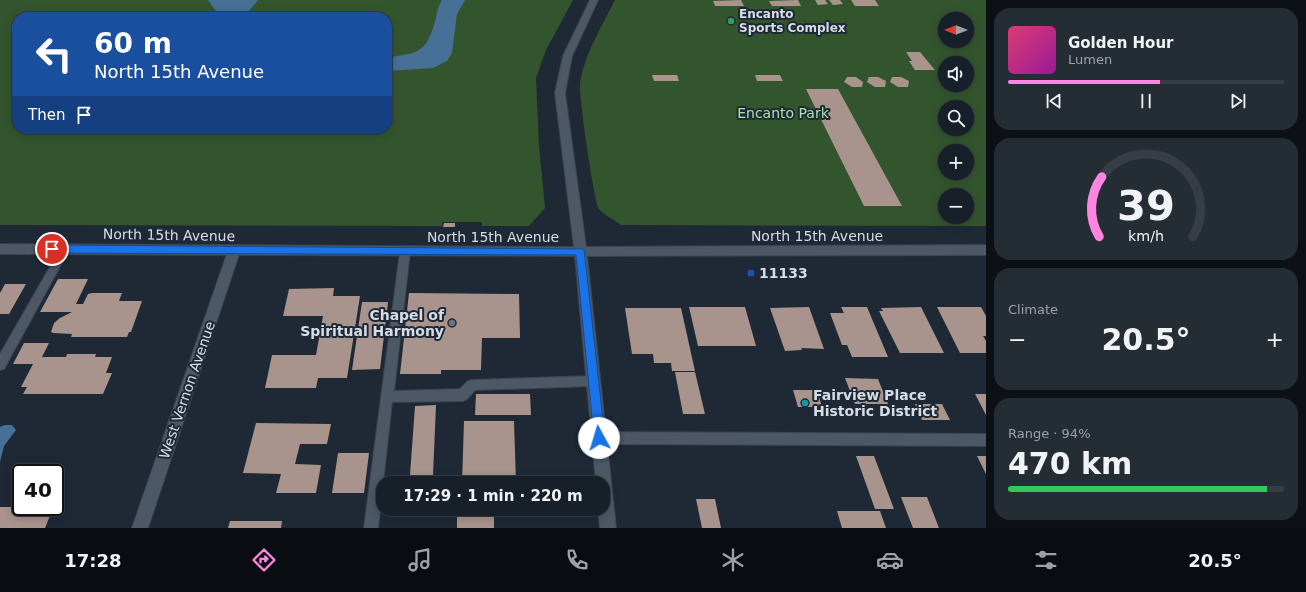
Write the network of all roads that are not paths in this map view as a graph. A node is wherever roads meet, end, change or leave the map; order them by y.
1 (594, 0) edge
2 (0, 249) edge
3 (65, 249) junction
4 (986, 250) edge
5 (234, 251) junction
6 (405, 252) junction
7 (581, 252) junction
8 (0, 365) edge
9 (594, 381) junction
10 (387, 397) junction
11 (599, 438) junction
12 (986, 440) edge
13 (140, 528) edge
14 (371, 528) edge
15 (608, 528) edge

1 - 7 street
2 - 3 street, North 15th Avenue
3 - 5 street, North 15th Avenue
3 - 8 lane
4 - 7 street, North 15th Avenue
5 - 6 street, North 15th Avenue
5 - 13 street, West Vernon Avenue
6 - 7 street, North 15th Avenue
6 - 10 lane
7 - 9 street
9 - 10 lane
9 - 11 street
10 - 14 lane
11 - 12 lane
11 - 15 street

